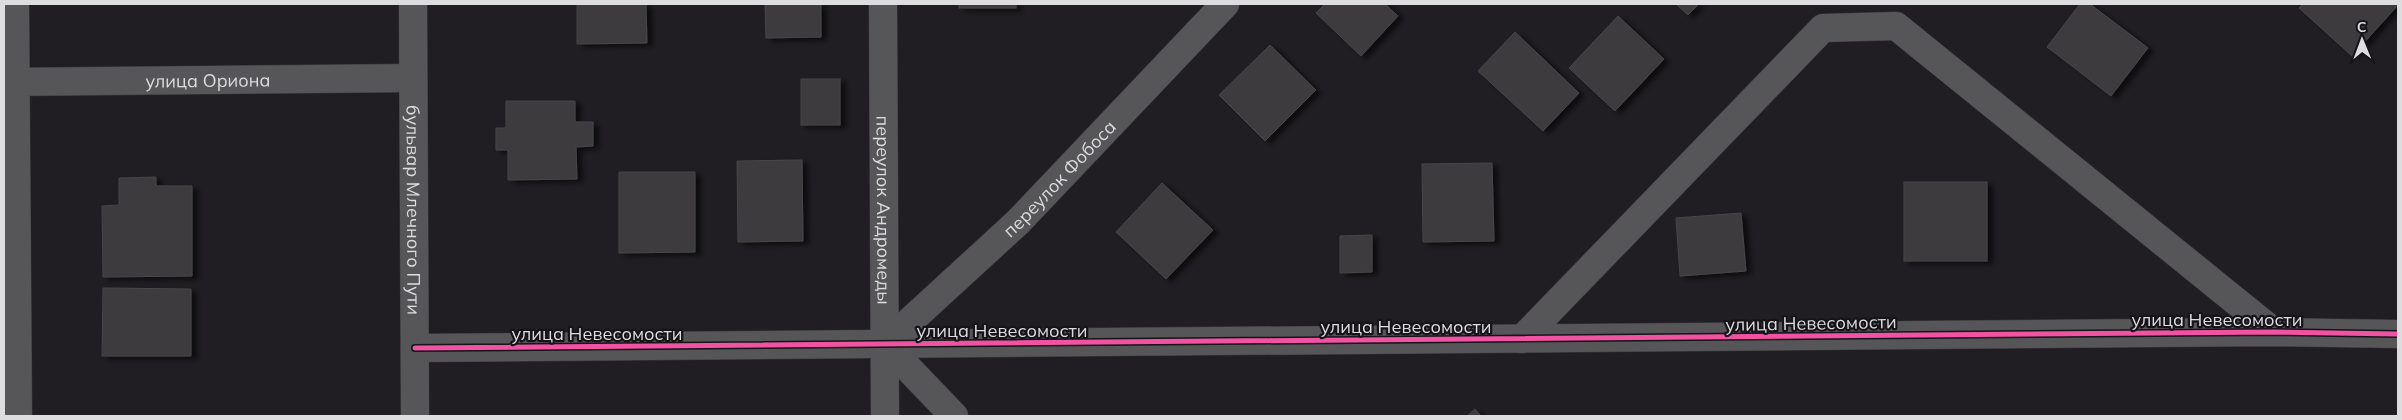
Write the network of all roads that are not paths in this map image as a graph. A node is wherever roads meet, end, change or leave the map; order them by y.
1 (15, 4) edge
2 (413, 4) edge
3 (883, 4) edge
4 (1225, 4) edge
5 (413, 78) junction
6 (10, 82) edge
7 (2274, 332) junction
8 (2398, 334) edge
9 (1522, 339) junction
10 (885, 344) junction
11 (415, 348) junction
12 (18, 416) edge
13 (415, 416) edge
14 (886, 416) edge
15 (954, 416) edge

1 - 6 street
2 - 5 street, бульвар Млечного Пути
3 - 10 street, переулок Андромеды
4 - 10 street, переулок Фобоса
5 - 6 street, улица Ориона
5 - 11 street, бульвар Млечного Пути
6 - 12 street
7 - 8 street, улица Невесомости
7 - 9 street, улица Невесомости
7 - 9 street
9 - 10 street, улица Невесомости
10 - 11 street, улица Невесомости
10 - 14 street, переулок Андромеды
10 - 15 street
11 - 13 street, бульвар Млечного Пути

